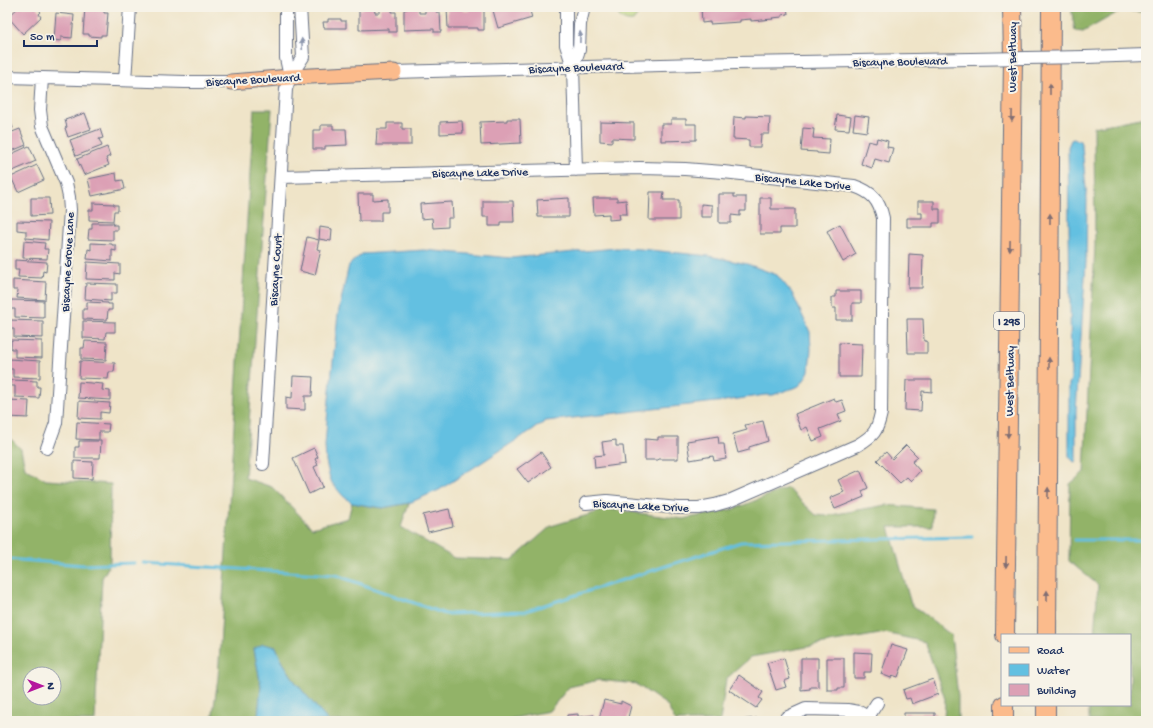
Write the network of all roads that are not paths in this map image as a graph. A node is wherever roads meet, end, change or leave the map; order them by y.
1 (130, 7) edge
2 (286, 7) edge
3 (300, 7) edge
4 (566, 7) edge
5 (584, 7) edge
6 (1012, 7) edge
7 (1051, 7) edge
8 (1146, 55) edge
9 (573, 67) junction
10 (394, 72) joint
11 (7, 77) edge
12 (290, 77) junction
13 (42, 78) junction
14 (125, 80) junction
15 (231, 82) joint
16 (576, 170) junction
17 (281, 177) junction
18 (47, 448) dead end
19 (263, 464) dead end
20 (586, 503) dead end
21 (1005, 634) edge
22 (1047, 634) edge
23 (878, 703) dead end
24 (1004, 706) edge
25 (1046, 706) edge
26 (786, 718) dead end
27 (870, 719) edge
28 (1004, 721) edge
29 (1046, 721) edge

1 - 14 street
2 - 12 street
12 -> 3 street
4 - 9 street
9 -> 5 street
6 -> 21 highway, West Beltway / I 295
22 -> 7 highway
8 - 9 street, Biscayne Boulevard, bridge
9 - 10 street, Biscayne Boulevard
9 - 16 street
10 - 12 main road, Biscayne Boulevard
11 - 13 street, Biscayne Boulevard
12 - 15 main road, Biscayne Boulevard
12 - 17 street, Biscayne Court
13 - 14 street, Biscayne Boulevard
13 - 18 street, Biscayne Grove Lane
14 - 15 street, Biscayne Boulevard
16 - 17 street, Biscayne Lake Drive
16 - 20 street, Biscayne Lake Drive
17 - 19 street, Biscayne Court
23 - 27 street
24 - 28 highway
25 - 29 highway
26 - 27 street

